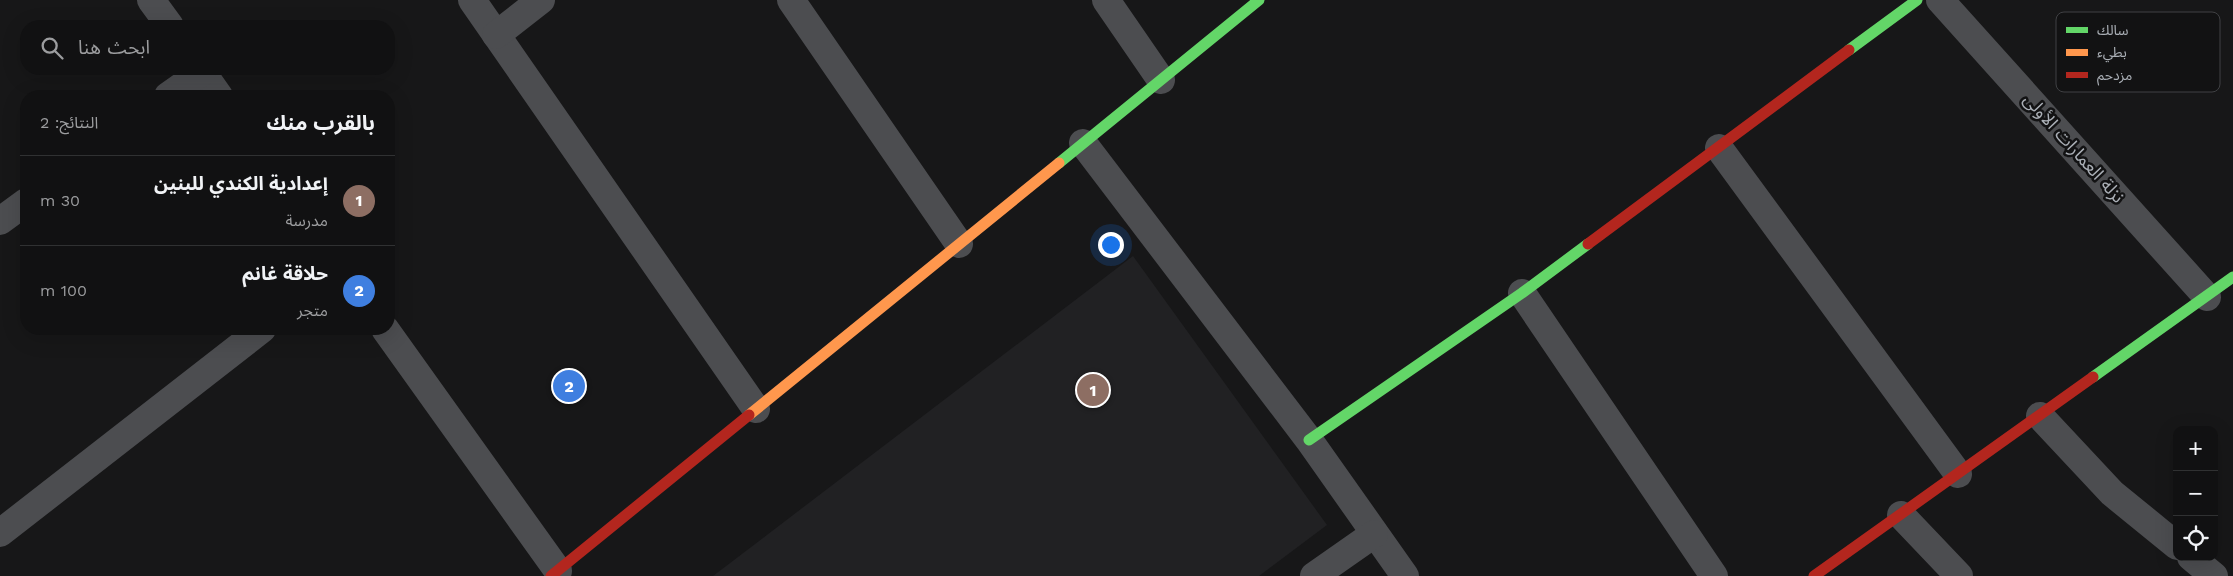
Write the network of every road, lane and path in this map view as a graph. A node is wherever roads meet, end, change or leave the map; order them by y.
1 (151, 0) edge
2 (472, 0) edge
3 (541, 0) edge
4 (792, 0) edge
5 (1106, 0) edge
6 (1259, 0) edge
7 (1917, 0) edge
8 (1940, 0) edge
9 (166, 20) edge
10 (496, 35) junction
11 (195, 75) edge
12 (204, 75) edge
13 (1161, 80) junction
14 (176, 90) edge
15 (215, 90) edge
16 (1083, 144) junction
17 (1719, 148) junction
18 (20, 206) edge
19 (0, 221) edge
20 (960, 244) junction
21 (2233, 277) edge
22 (1522, 293) junction
23 (2207, 297) junction
24 (254, 335) edge
25 (389, 335) edge
26 (756, 410) junction
27 (2040, 416) junction
28 (1309, 440) junction
29 (1958, 474) junction
30 (1900, 515) junction
31 (0, 533) edge
32 (1374, 534) junction
33 (2173, 543) edge
34 (2196, 561) edge
35 (1945, 571) edge
36 (555, 573) edge
37 (1314, 576) edge
38 (1405, 576) edge
39 (1714, 576) edge
40 (1814, 576) edge
41 (2214, 576) edge

1 - 9 street
2 - 10 street
3 - 10 street
4 - 20 street
5 - 13 street
6 - 13 street
7 - 17 street
8 - 23 street, نزلة العمارات الأولى
10 - 26 street
11 - 14 street
12 - 15 street
13 - 16 street
16 - 20 street
16 - 28 street
17 - 22 street
17 - 29 street
18 - 19 street
20 - 26 street
21 - 23 street
22 - 28 street
22 - 39 street
23 - 27 street
24 - 31 street
25 - 36 street
26 - 36 street
27 - 29 street
27 - 33 street
28 - 32 street
29 - 30 street
30 - 35 street
30 - 40 street
32 - 37 street
32 - 38 street
34 - 41 street

